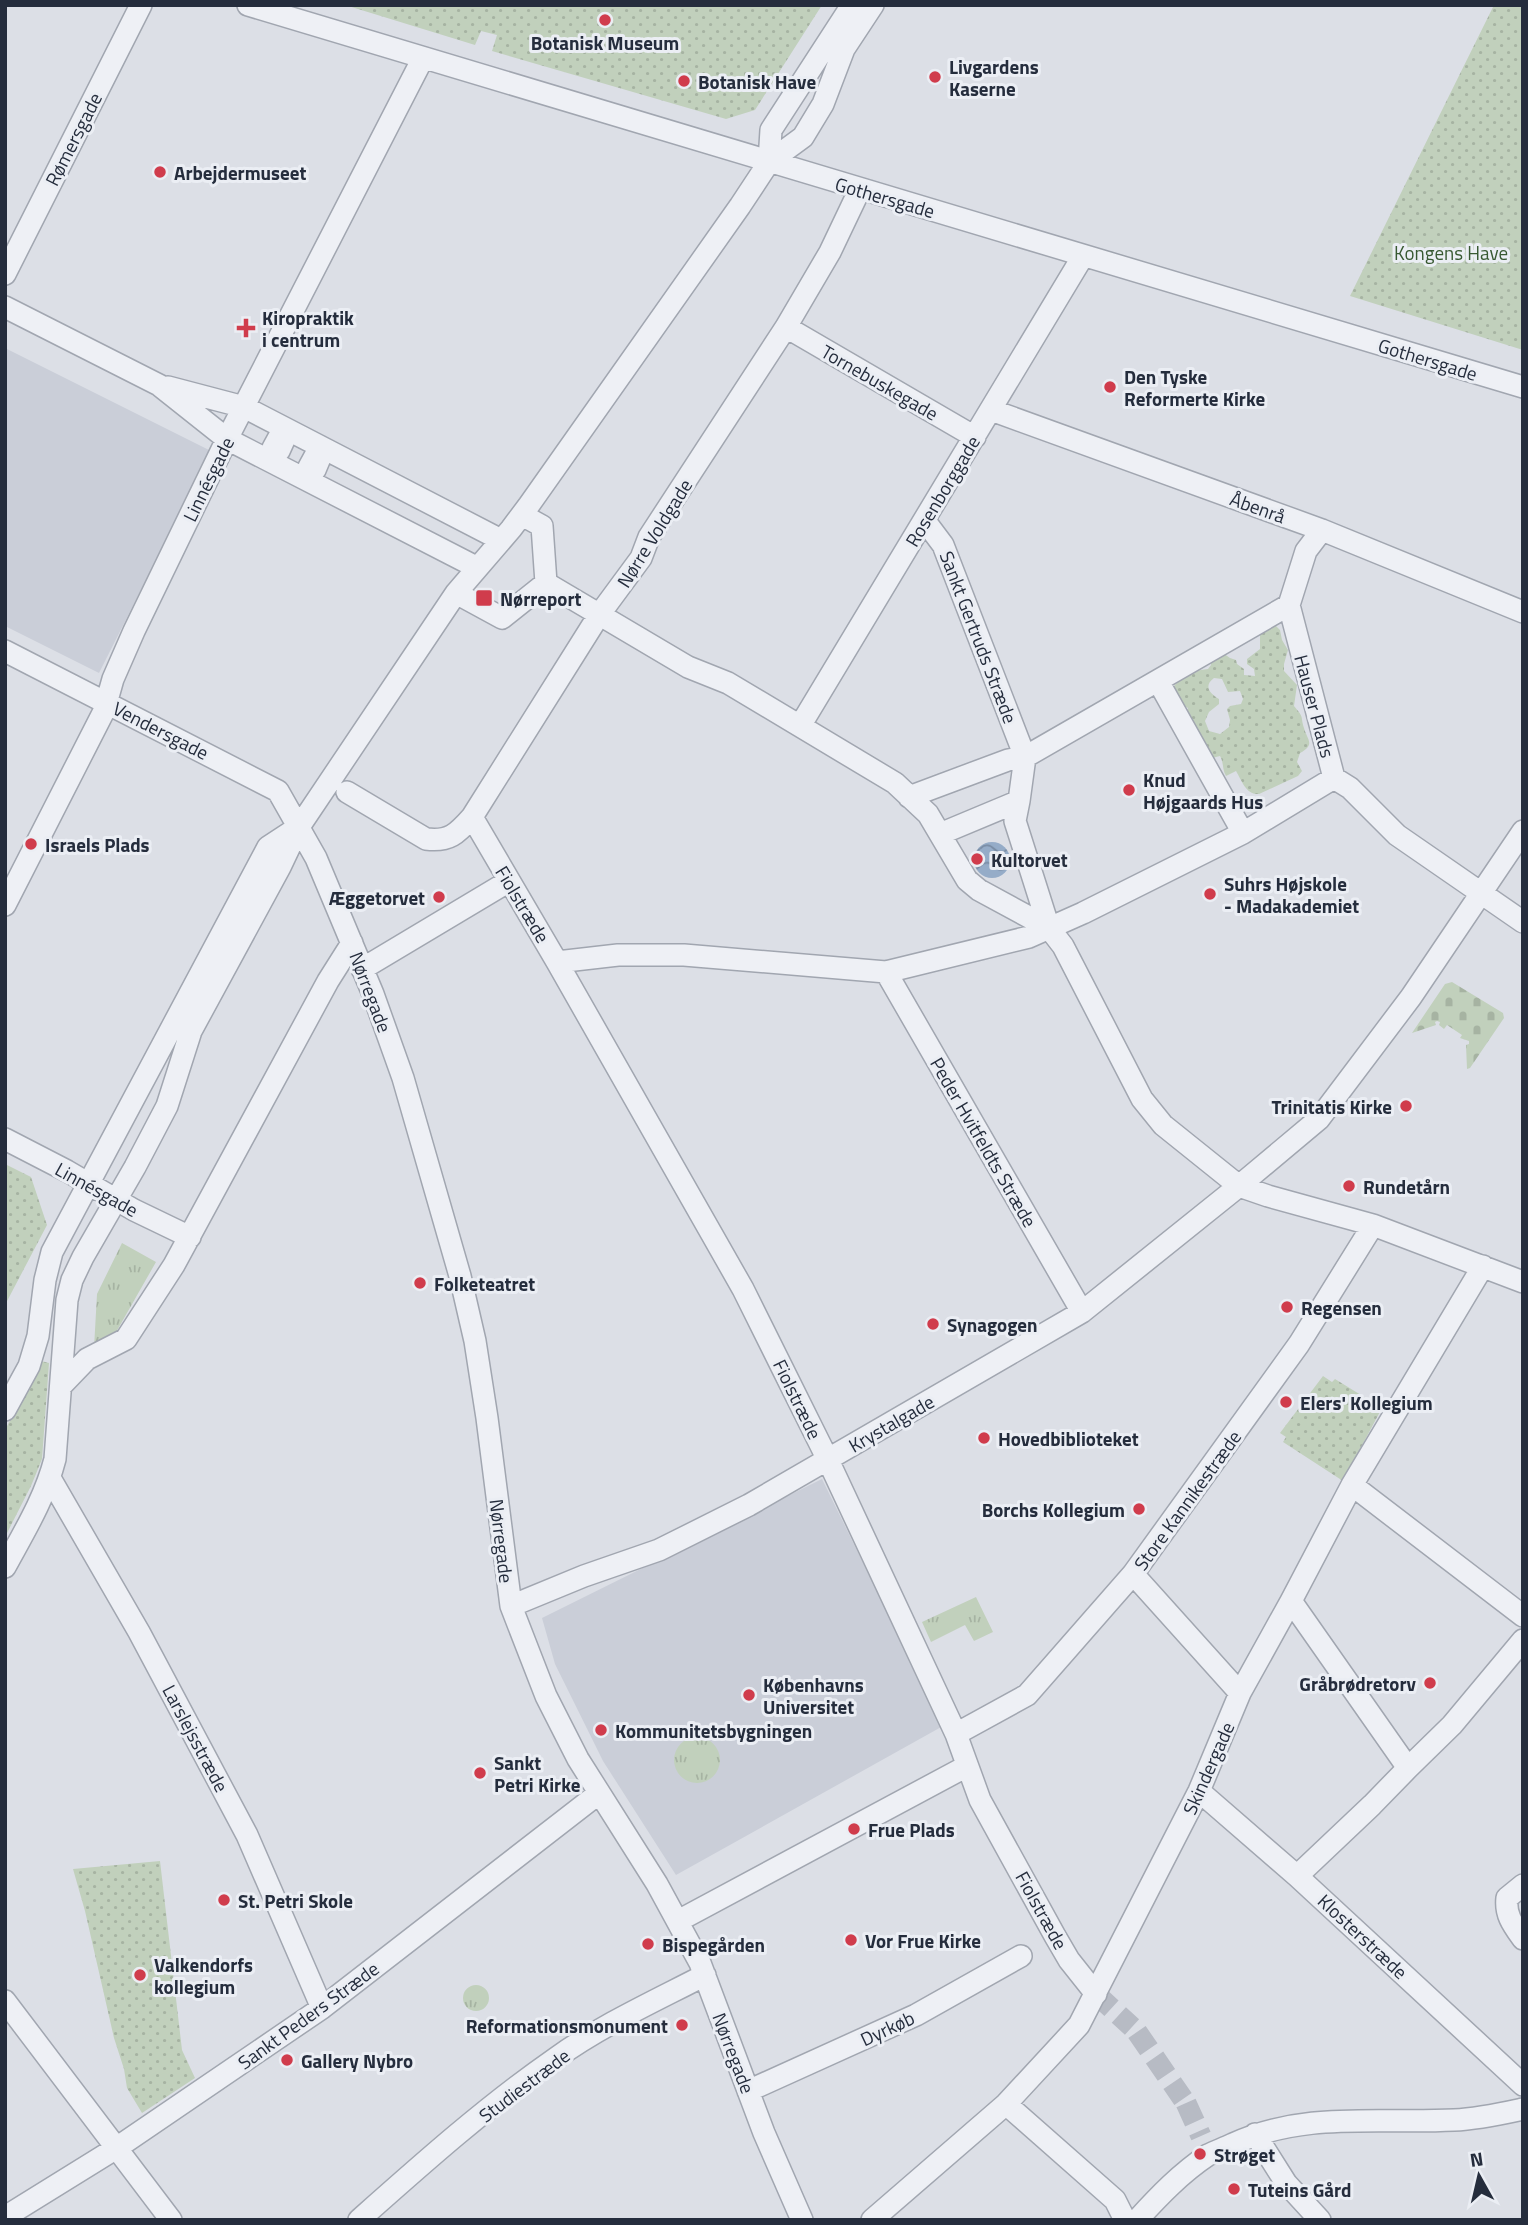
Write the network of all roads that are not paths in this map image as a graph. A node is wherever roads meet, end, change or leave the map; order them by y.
1 (141, 5) edge
2 (248, 5) edge
3 (852, 5) edge
4 (873, 5) edge
5 (423, 58) junction
6 (769, 162) junction
7 (860, 189) junction
8 (1083, 256) junction
9 (5, 274) edge
10 (5, 307) edge
11 (786, 327) junction
12 (159, 384) junction
13 (1523, 387) edge
14 (244, 407) junction
15 (991, 410) junction
16 (975, 437) junction
17 (227, 439) junction
18 (522, 514) junction
19 (925, 521) junction
20 (1322, 530) junction
21 (500, 540) junction
22 (476, 567) junction
23 (546, 583) junction
24 (456, 593) junction
25 (1289, 605) junction
26 (1523, 612) edge
27 (599, 615) junction
28 (5, 651) edge
29 (1158, 681) junction
30 (107, 702) junction
31 (800, 726) junction
32 (1025, 757) junction
33 (1334, 778) junction
34 (902, 790) junction
35 (346, 792) dead end
36 (1018, 801) junction
37 (472, 817) junction
38 (299, 827) junction
39 (1523, 831) edge
40 (1242, 833) junction
41 (940, 834) junction
42 (509, 881) junction
43 (1481, 894) junction
44 (5, 905) edge
45 (1523, 922) edge
46 (1049, 928) junction
47 (352, 943) junction
48 (557, 962) junction
49 (362, 969) junction
50 (886, 972) junction
51 (5, 1139) edge
52 (88, 1183) junction
53 (1240, 1186) junction
54 (116, 1200) junction
55 (1373, 1225) junction
56 (190, 1237) junction
57 (1483, 1266) junction
58 (1523, 1282) edge
59 (1082, 1312) junction
60 (61, 1386) junction
61 (5, 1410) edge
62 (828, 1460) junction
63 (50, 1478) junction
64 (1352, 1485) junction
65 (5, 1567) edge
66 (1133, 1574) junction
67 (1291, 1601) junction
68 (511, 1606) junction
69 (1523, 1616) edge
70 (1523, 1640) edge
71 (1240, 1693) junction
72 (956, 1734) junction
73 (967, 1766) junction
74 (1408, 1768) junction
75 (1199, 1791) junction
76 (598, 1794) junction
77 (1297, 1876) junction
78 (1523, 1885) edge
79 (678, 1921) junction
80 (1523, 1939) edge
81 (1021, 1956) dead end
82 (705, 1975) junction
83 (1096, 1994) junction
84 (5, 2001) edge
85 (322, 2008) junction
86 (1523, 2085) edge
87 (748, 2091) junction
88 (1006, 2104) junction
89 (1523, 2109) edge
90 (1255, 2134) junction
91 (118, 2147) junction
92 (5, 2217) edge
93 (171, 2220) edge
94 (359, 2220) edge
95 (802, 2220) edge
96 (872, 2220) edge
97 (1125, 2220) edge
98 (1137, 2220) edge
99 (1320, 2220) edge

1 - 9 street, Rømersgade
2 - 5 street, Gothersgade
3 - 6 street
4 - 6 street
5 - 6 street, Gothersgade
5 - 14 street, Linnésgade
6 - 7 street, Gothersgade
6 - 18 street
7 - 8 street, Gothersgade
7 - 11 street, Nørre Voldgade
8 - 13 street, Gothersgade
8 - 15 street, Rosenborggade
10 - 12 street
11 - 16 street, Tornebuskegade
11 - 27 street, Nørre Voldgade
12 - 14 street
12 - 17 street
14 - 17 street, Linnésgade
14 - 21 street
15 - 16 street, Rosenborggade
15 - 20 street, Åbenrå
16 - 19 street, Rosenborggade
17 - 22 street
17 - 30 street, Linnésgade
18 - 21 street
18 - 23 street
19 - 31 street, Rosenborggade
19 - 32 street, Sankt Gertruds Stræde
20 - 25 street
20 - 26 street, Åbenrå
21 - 22 street
22 - 24 street
23 - 24 street
23 - 27 street
24 - 38 street
25 - 29 street
25 - 33 street, Hauser Plads
27 - 31 street
27 - 37 street, Nørre Voldgade
28 - 30 street, Vendersgade
29 - 32 street
29 - 40 street
30 - 38 street, Vendersgade
30 - 44 street, Linnésgade
31 - 34 street
32 - 34 street
32 - 36 street
33 - 40 street, Hauser Plads
33 - 43 street
34 - 41 street
35 - 37 street, Nørre Voldgade
36 - 41 street
36 - 46 street
37 - 42 street, Fiolstræde
38 - 47 street, Nørregade
38 - 52 street
38 - 54 street
39 - 43 street, Krystalgade
40 - 46 street, Hauser Plads
41 - 46 street
42 - 48 street, Fiolstræde
42 - 49 street
43 - 45 street
43 - 53 street, Krystalgade
46 - 50 street
46 - 53 street
47 - 49 street, Nørregade
47 - 56 street
48 - 50 street
48 - 62 street, Fiolstræde
49 - 68 street, Nørregade
50 - 59 street, Peder Hvitfeldts Stræde
51 - 52 street, Linnésgade
52 - 54 street, Linnésgade
52 - 61 street
53 - 55 street
53 - 59 street, Krystalgade
54 - 56 street, Linnésgade
54 - 60 street
55 - 57 street
55 - 66 street, Store Kannikestræde
56 - 60 street
57 - 58 street
57 - 64 street, Skindergade
59 - 62 street, Krystalgade
60 - 63 street
62 - 68 street, Krystalgade
62 - 72 street, Fiolstræde
63 - 65 street
63 - 85 street, Larslejsstræde
64 - 67 street, Skindergade
64 - 69 street
66 - 71 street
66 - 72 street, Store Kannikestræde
67 - 71 street, Skindergade
67 - 74 street
68 - 76 street, Nørregade
70 - 74 street
71 - 75 street, Skindergade
72 - 73 street, Fiolstræde
73 - 79 street
73 - 83 street, Fiolstræde
74 - 77 street
75 - 77 street, Klosterstræde
75 - 83 street, Skindergade
76 - 79 street, Nørregade
76 - 85 street, Sankt Peders Stræde
77 - 86 street, Klosterstræde
78 - 80 street
79 - 82 street, Nørregade
81 - 87 street, Dyrkøb
82 - 87 street, Nørregade
82 - 94 street, Studiestræde
83 - 88 street, Skindergade
84 - 91 street
85 - 91 street, Sankt Peders Stræde
87 - 95 street, Nørregade
88 - 96 street, Skindergade
88 - 97 street
89 - 90 street
90 - 98 street
90 - 99 street
91 - 92 street, Sankt Peders Stræde
91 - 93 street

